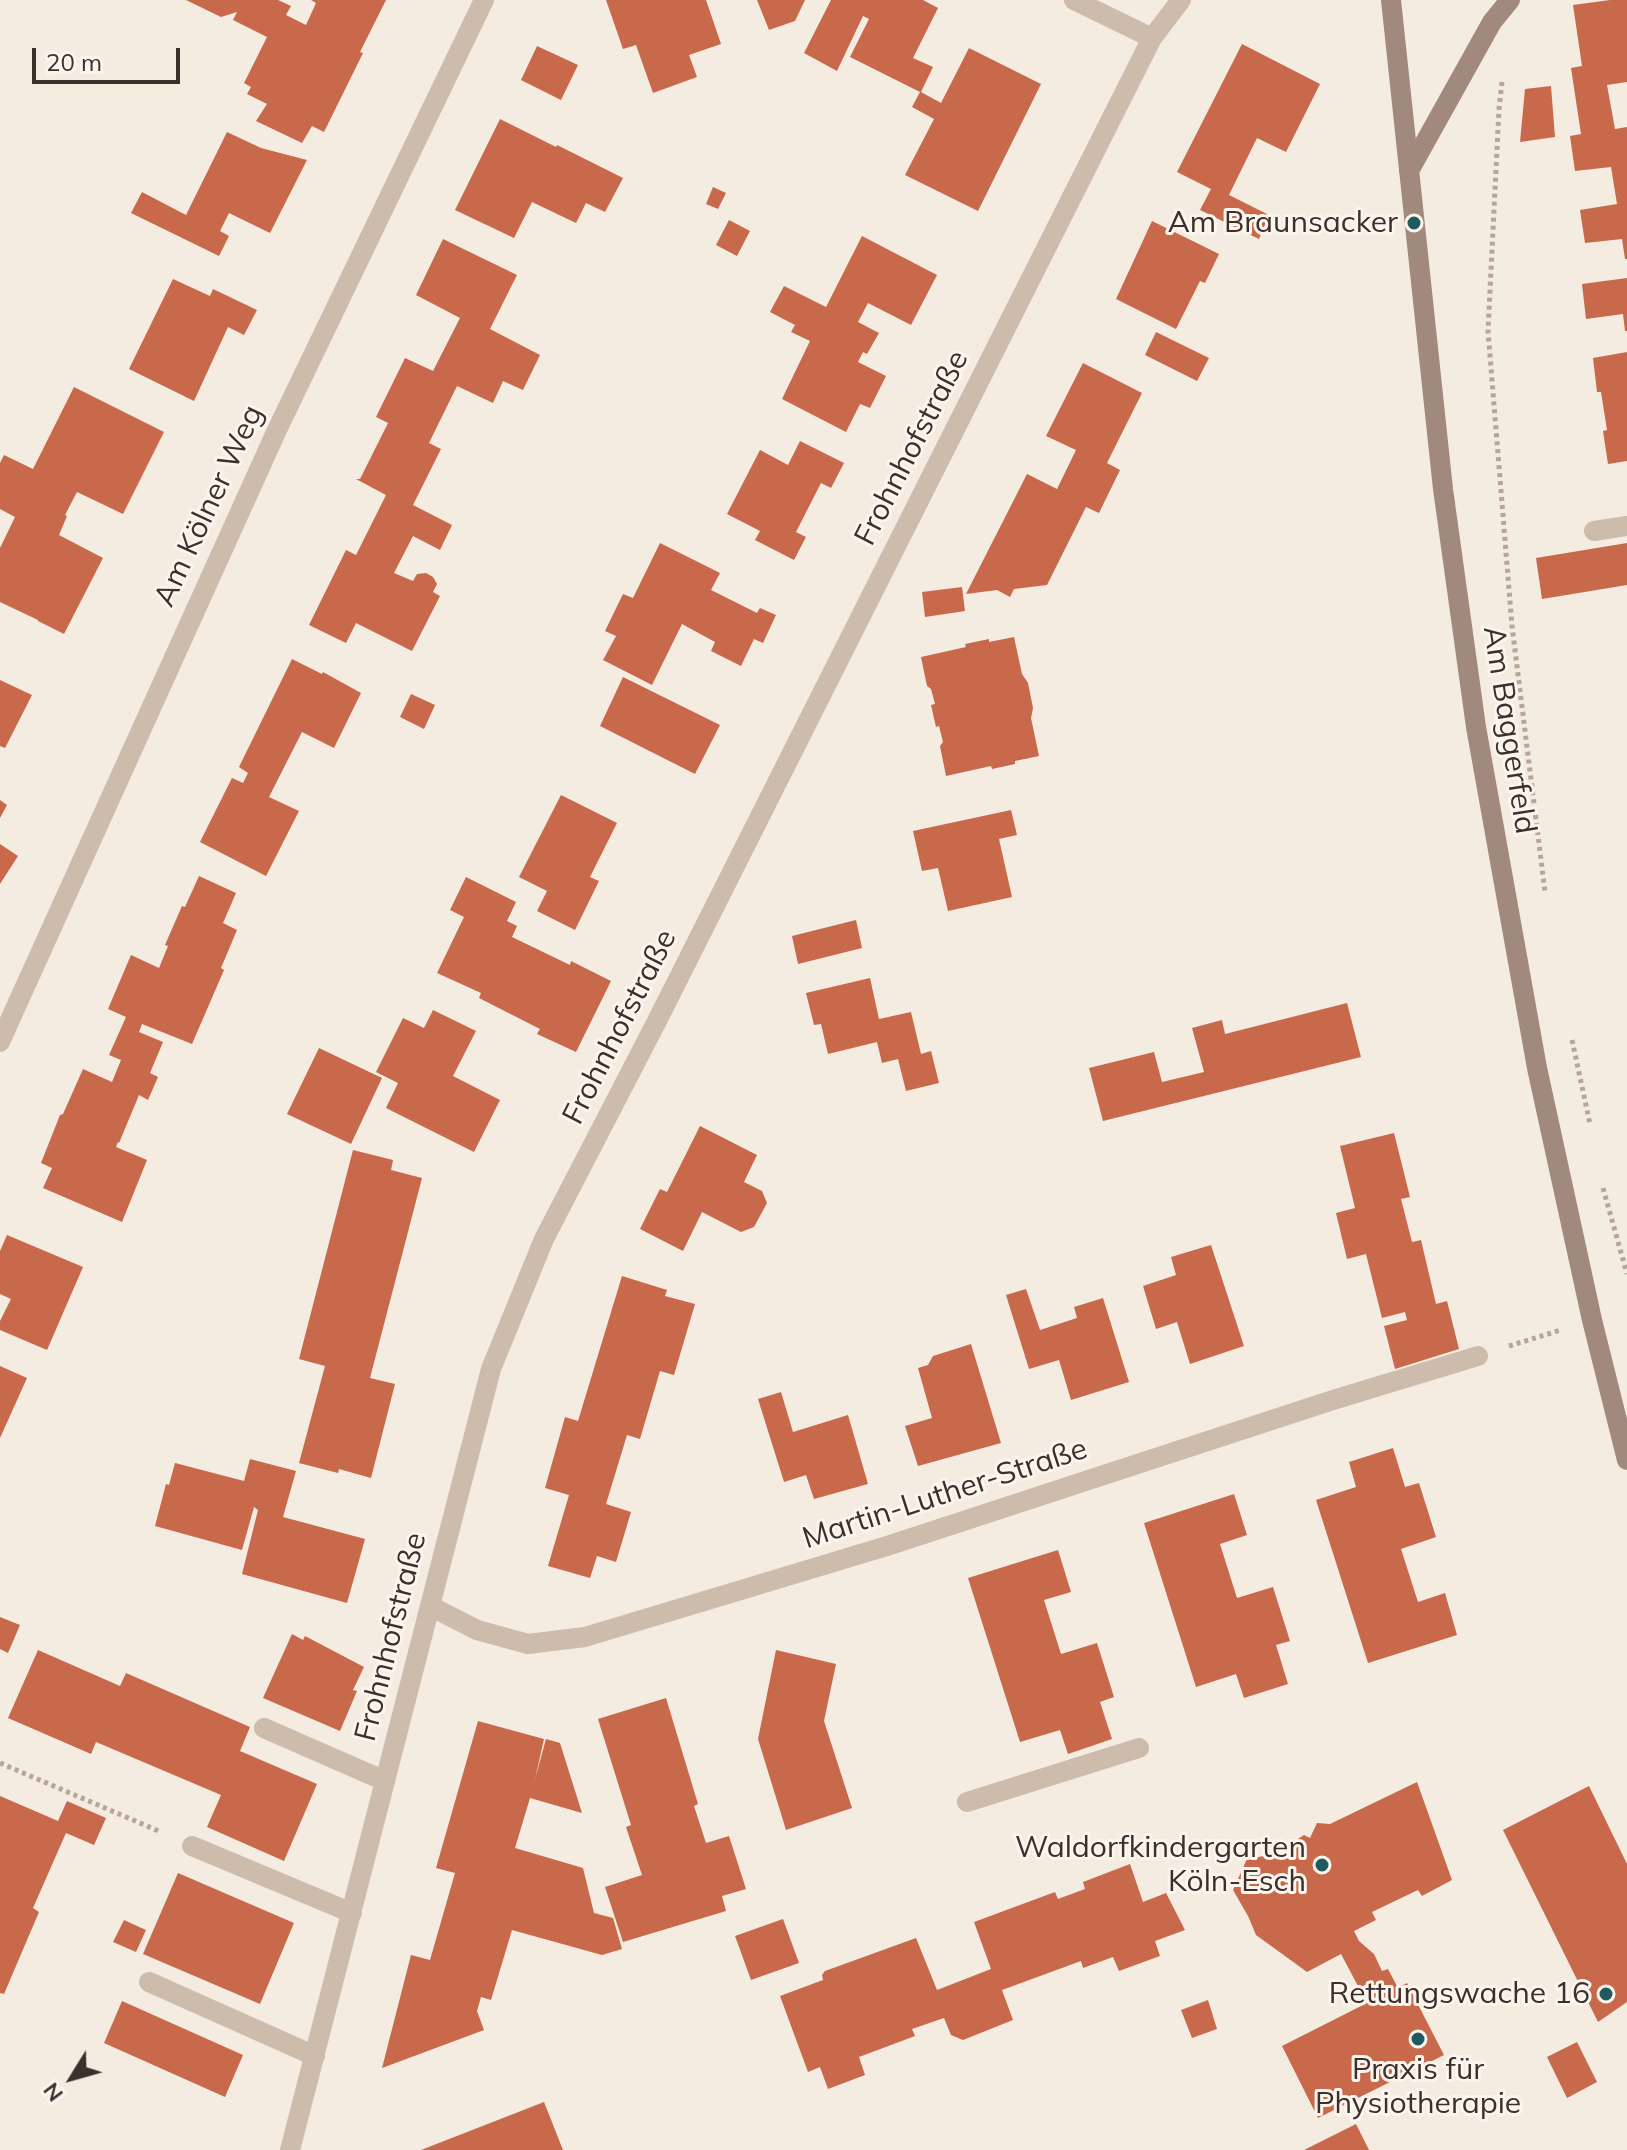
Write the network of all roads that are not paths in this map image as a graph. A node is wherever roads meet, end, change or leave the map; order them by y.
1 (484, 0) edge
2 (1074, 0) edge
3 (1181, 0) edge
4 (1391, 0) edge
5 (1510, 0) edge
6 (1152, 38) junction
7 (1409, 171) junction
8 (1627, 526) edge
9 (1594, 531) dead end
10 (0, 1042) edge
11 (1478, 1356) road end
12 (1627, 1460) edge
13 (430, 1606) junction
14 (264, 1728) dead end
15 (1139, 1748) dead end
16 (385, 1781) junction
17 (967, 1802) dead end
18 (192, 1846) road end
19 (352, 1913) junction
20 (149, 1982) dead end
21 (315, 2056) junction
22 (290, 2150) edge

1 - 10 street, Am Kölner Weg
2 - 6 street
3 - 6 street, Frohnhofstraße
4 - 7 main road, Am Baggerfeld
5 - 7 main road
6 - 13 street, Frohnhofstraße
7 - 12 main road, Am Baggerfeld
8 - 9 street
11 - 13 street, Martin-Luther-Straße
13 - 16 street, Frohnhofstraße
14 - 16 street
15 - 17 street
16 - 19 street, Frohnhofstraße
18 - 19 street
19 - 21 street, Frohnhofstraße
20 - 21 street
21 - 22 street, Frohnhofstraße

